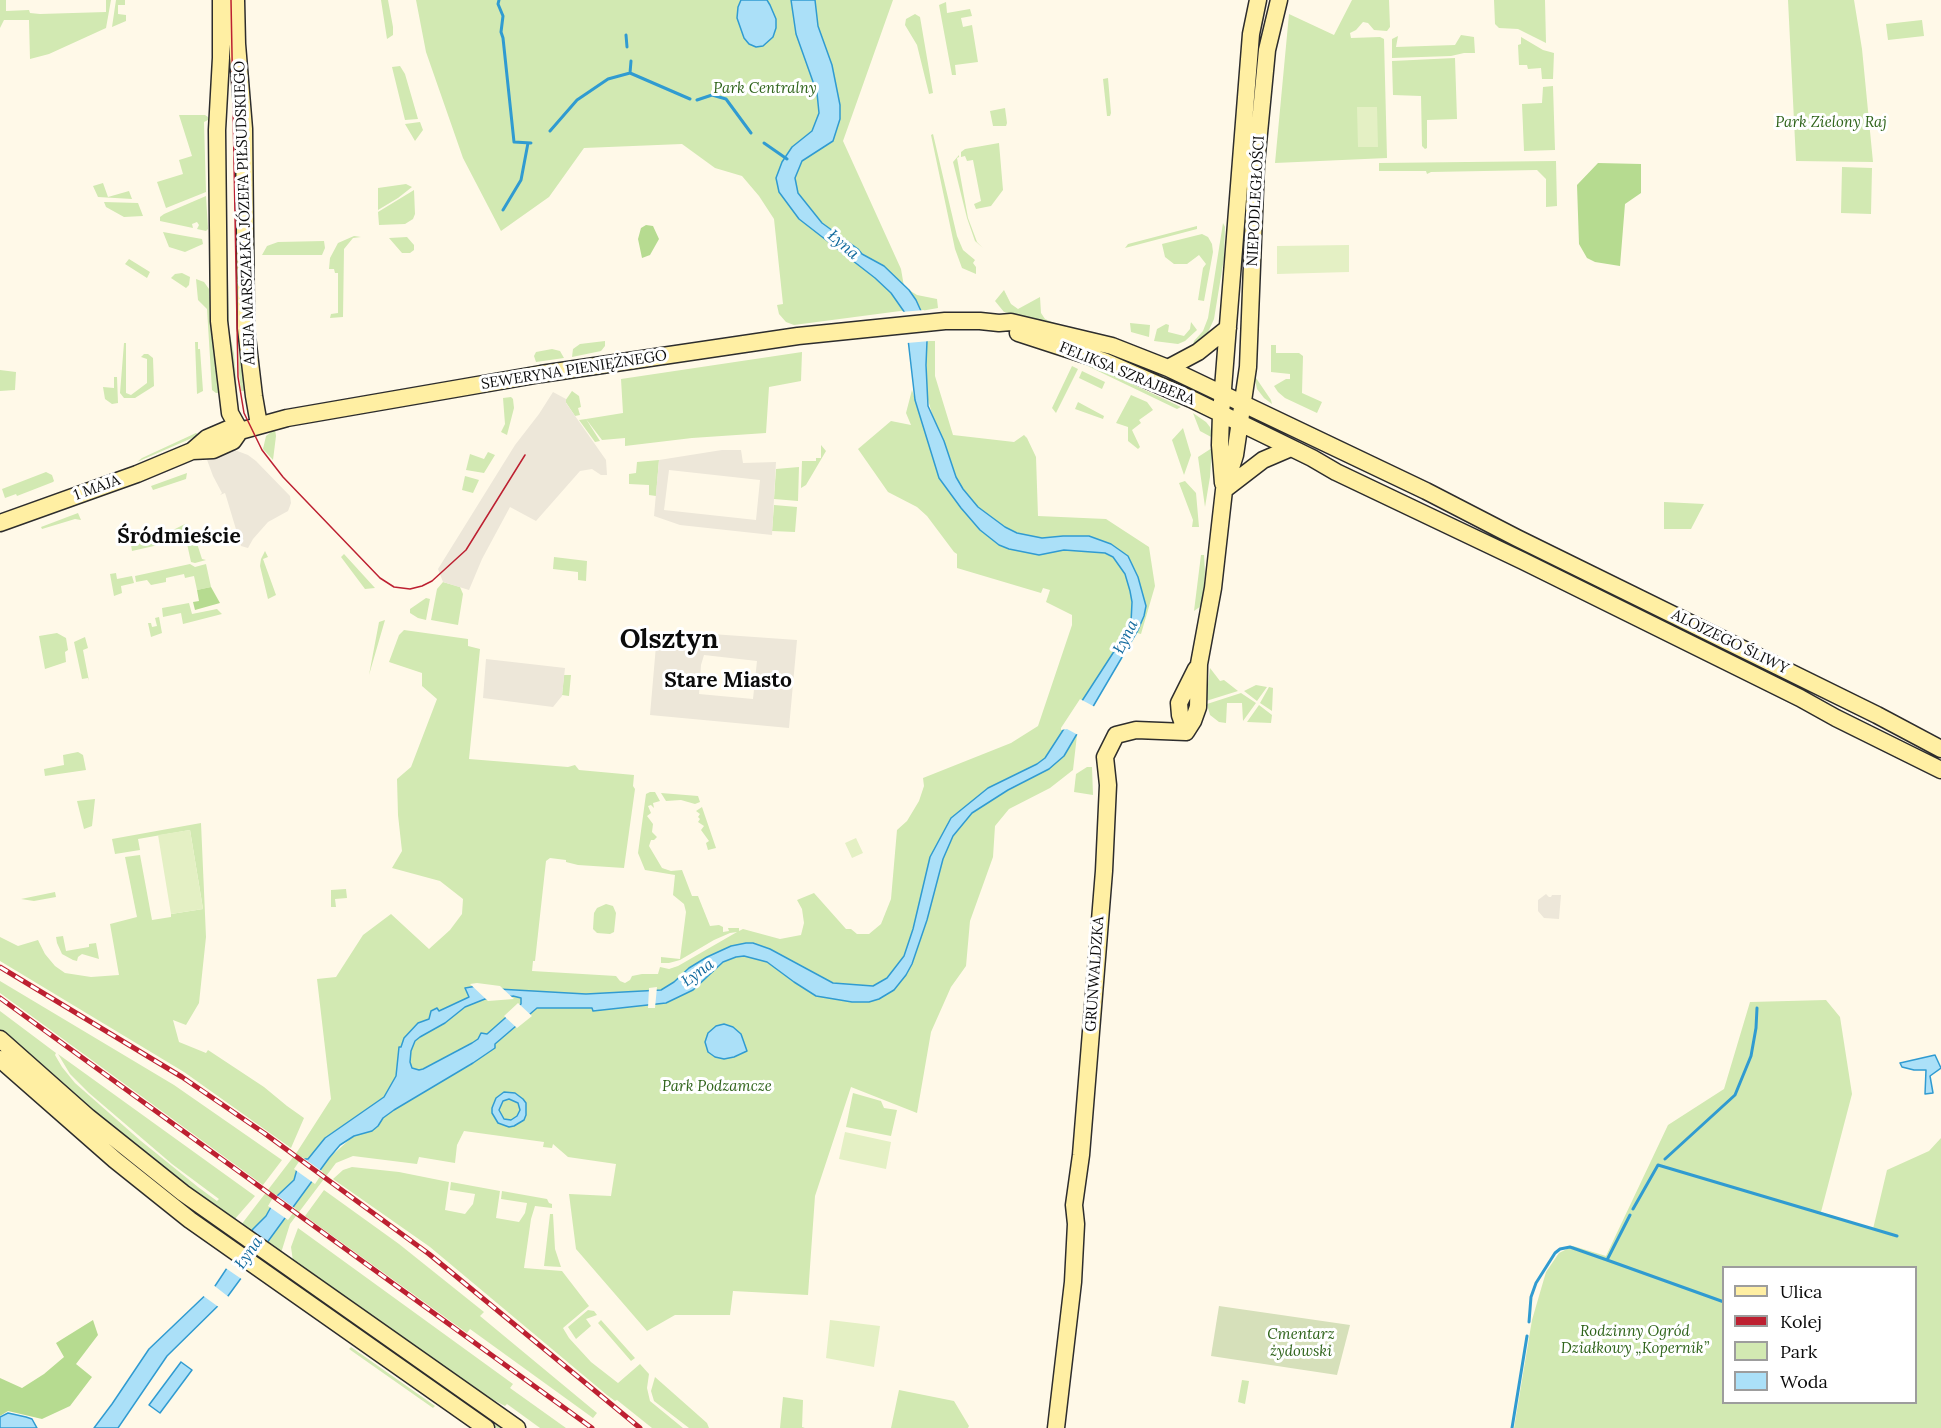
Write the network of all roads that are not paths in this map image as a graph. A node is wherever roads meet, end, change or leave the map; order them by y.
1 (221, 0) edge
2 (236, 0) edge
3 (1258, 0) edge
4 (1279, 0) edge
5 (930, 322) joint
6 (999, 323) junction
7 (1228, 328) junction
8 (1168, 368) junction
9 (1224, 394) junction
10 (1242, 403) junction
11 (1221, 414) junction
12 (1239, 423) junction
13 (259, 425) junction
14 (240, 431) junction
15 (1291, 448) junction
16 (1224, 489) junction
17 (0, 523) edge
18 (1517, 538) junction
19 (1523, 561) junction
20 (1941, 749) edge
21 (1941, 770) edge
22 (0, 1039) edge
23 (0, 1059) edge
24 (486, 1428) edge
25 (517, 1428) edge
26 (1056, 1428) edge

1 - 14 street, ALEJA MARSZAŁKA JÓZEFA PIŁSUDSKIEGO
2 - 13 street, ALEJA MARSZAŁKA JÓZEFA PIŁSUDSKIEGO
3 - 7 street, NIEPODLEGŁOŚCI
4 - 10 street, NIEPODLEGŁOŚCI
5 - 6 street, FELIKSA SZRAJBERA
5 - 13 street, SEWERYNA PIENIĘŻNEGO
6 - 8 street, FELIKSA SZRAJBERA
6 - 11 street, FELIKSA SZRAJBERA
7 - 8 street
7 - 9 street, NIEPODLEGŁOŚCI
8 - 9 street, FELIKSA SZRAJBERA
9 - 10 street, FELIKSA SZRAJBERA
9 - 11 street, NIEPODLEGŁOŚCI
10 - 12 street, NIEPODLEGŁOŚCI
10 - 18 street, ALOJZEGO ŚLIWY
11 - 12 street, FELIKSA SZRAJBERA
11 - 16 street, NIEPODLEGŁOŚCI
12 - 15 street, ALOJZEGO ŚLIWY
12 - 16 street, NIEPODLEGŁOŚCI
13 - 14 street, SEWERYNA PIENIĘŻNEGO
14 - 17 street, 1 MAJA
15 - 16 street
15 - 19 street, ALOJZEGO ŚLIWY
16 - 26 street, GRUNWALDZKA
18 - 19 street
18 - 20 street, ALOJZEGO ŚLIWY
19 - 21 street, ALOJZEGO ŚLIWY
22 - 25 street
23 - 24 street

